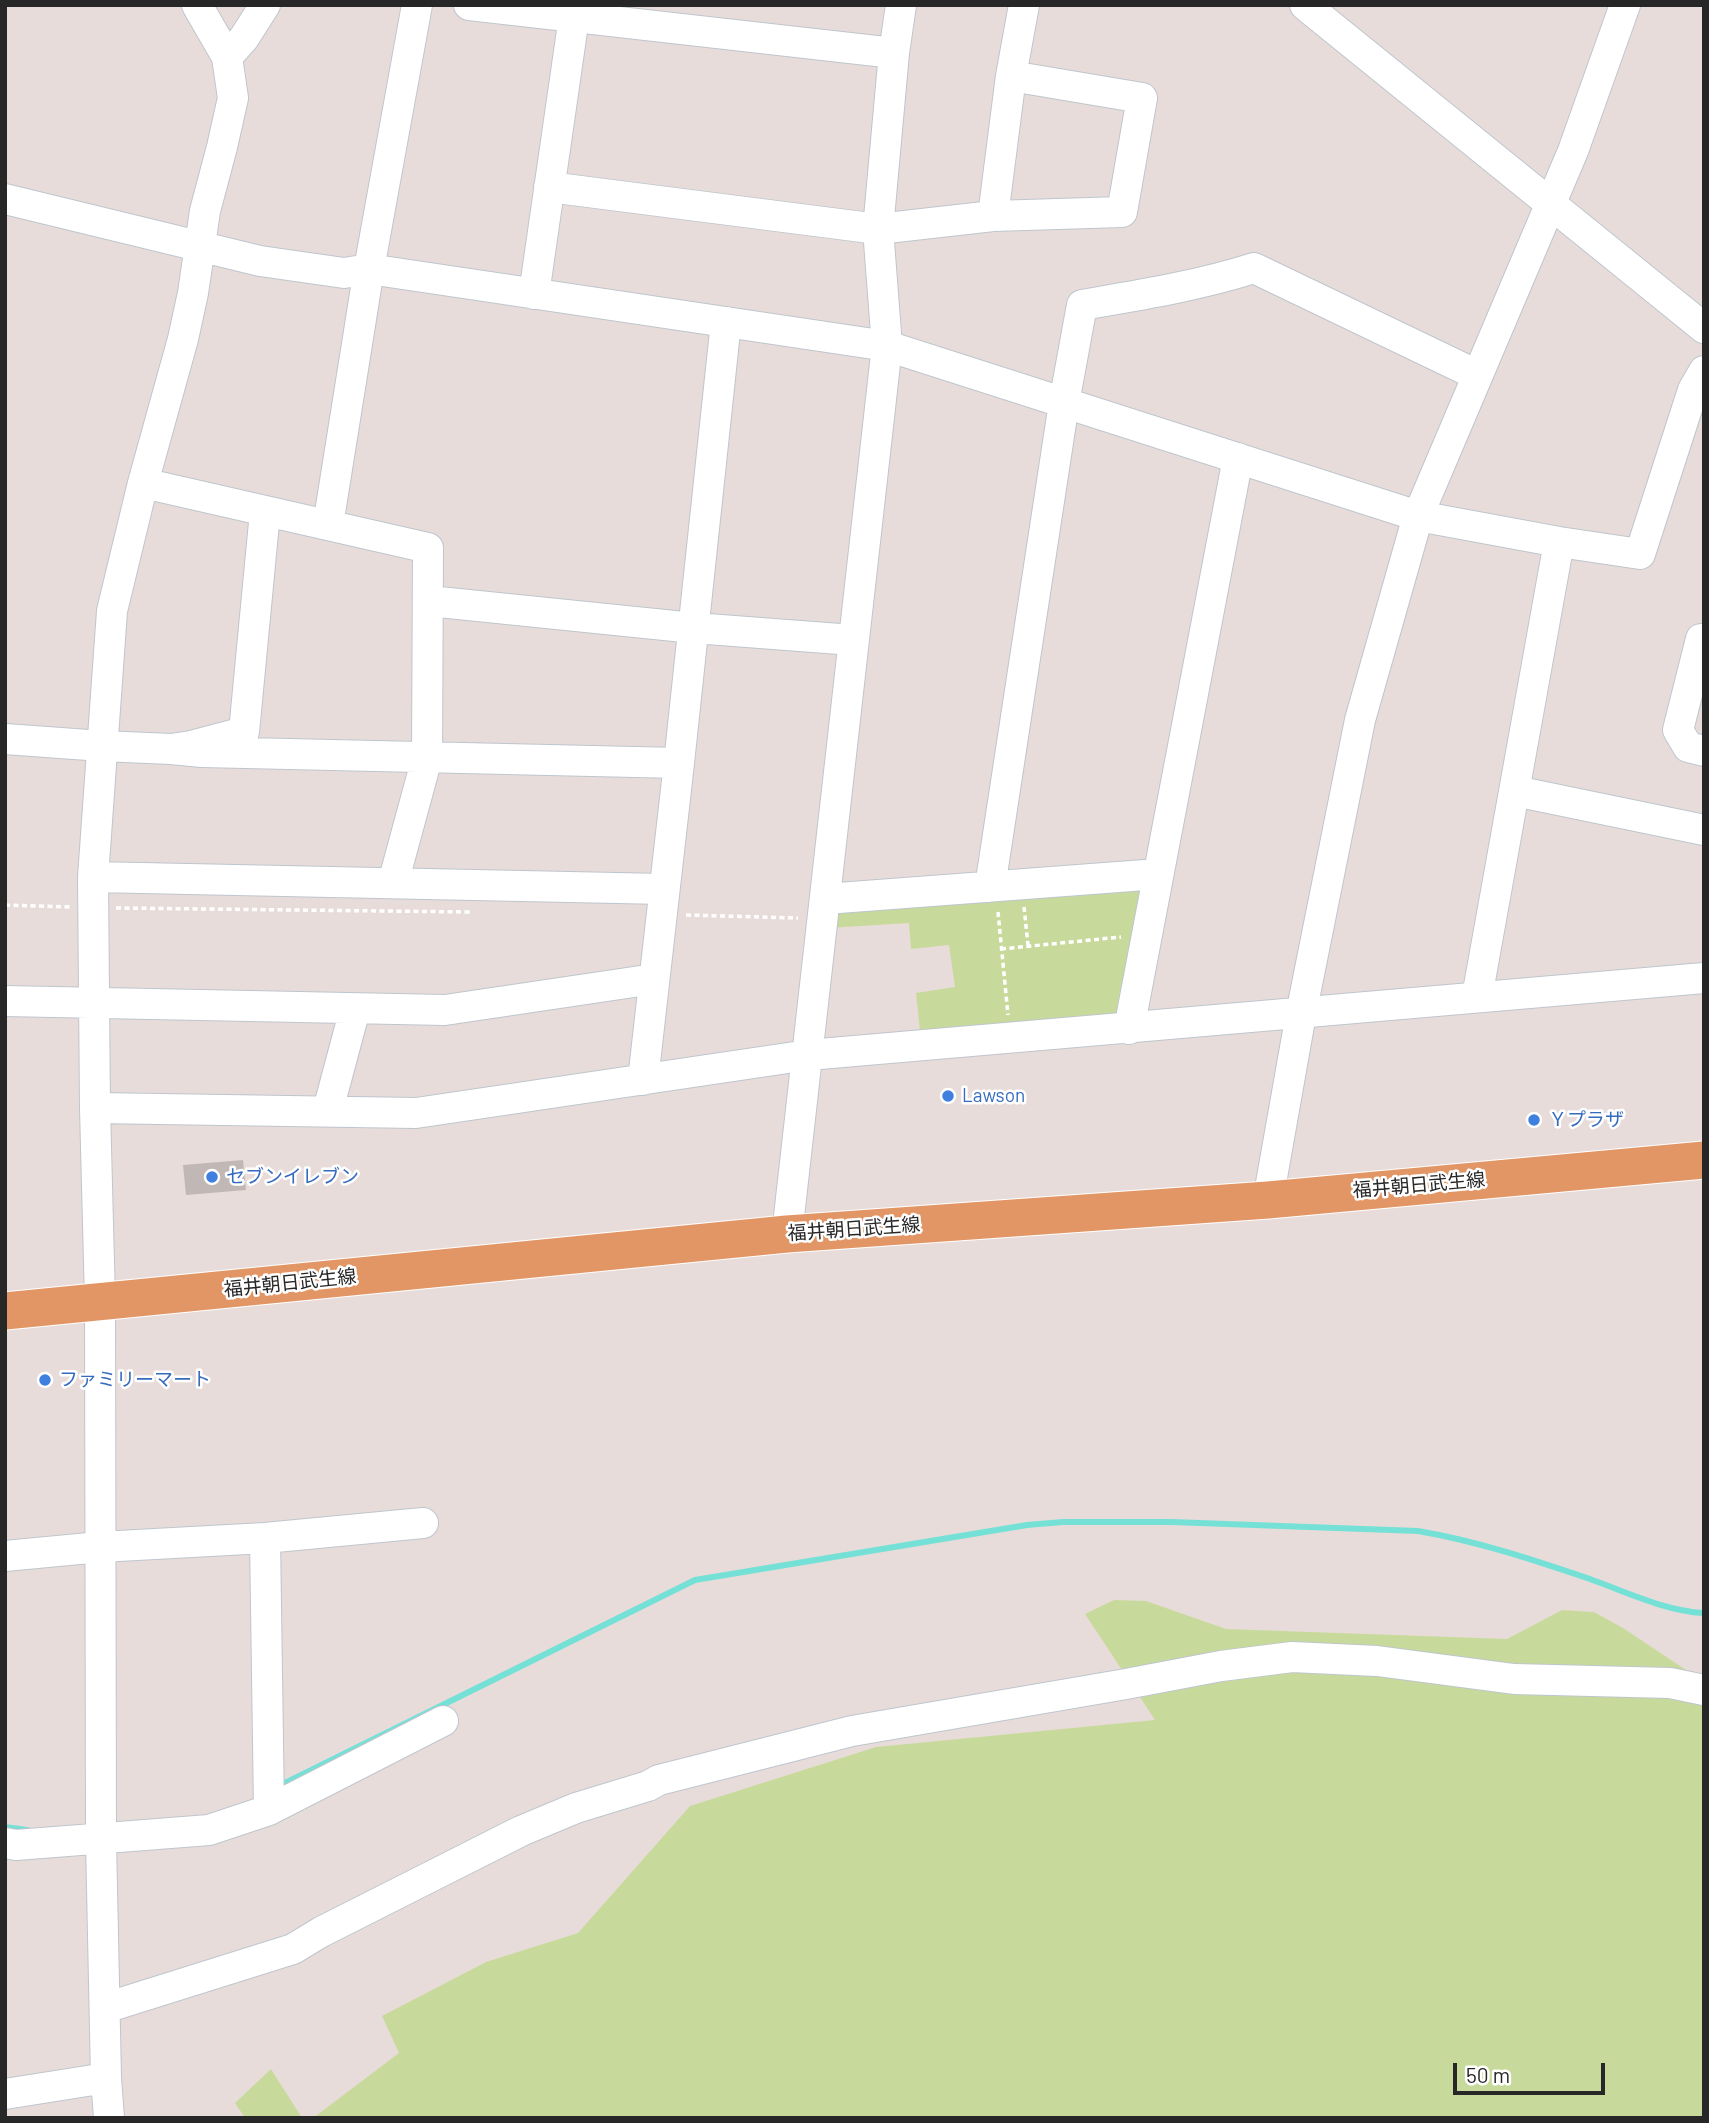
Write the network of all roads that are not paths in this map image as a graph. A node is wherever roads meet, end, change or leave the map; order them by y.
1 (197, 5) edge
2 (265, 5) edge
3 (417, 5) edge
4 (469, 5) edge
5 (901, 5) edge
6 (1024, 5) edge
7 (1305, 5) edge
8 (1625, 5) edge
9 (573, 17) junction
10 (675, 17) edge
11 (894, 53) junction
12 (227, 57) junction
13 (1011, 76) junction
14 (549, 187) junction
15 (5, 199) edge
16 (1550, 205) junction
17 (993, 216) junction
18 (878, 229) junction
19 (199, 246) junction
20 (369, 270) junction
21 (534, 294) junction
22 (726, 322) junction
23 (1704, 328) edge
24 (887, 346) junction
25 (1704, 371) edge
26 (1477, 375) junction
27 (1063, 403) junction
28 (1238, 458) junction
29 (143, 483) junction
30 (265, 512) junction
31 (1418, 516) junction
32 (328, 525) junction
33 (1559, 542) junction
34 (429, 601) junction
35 (694, 628) junction
36 (853, 640) junction
37 (1704, 640) edge
38 (5, 739) edge
39 (102, 746) junction
40 (172, 749) junction
41 (1704, 751) edge
42 (427, 758) junction
43 (679, 763) junction
44 (1515, 791) junction
45 (1704, 830) edge
46 (1158, 874) junction
47 (93, 877) junction
48 (393, 883) junction
49 (994, 895) junction
50 (663, 902) junction
51 (824, 909) junction
52 (1704, 978) edge
53 (654, 979) junction
54 (1477, 997) junction
55 (5, 1001) edge
56 (94, 1003) junction
57 (355, 1009) junction
58 (1301, 1014) junction
59 (1129, 1029) junction
60 (808, 1055) junction
61 (643, 1080) junction
62 (95, 1108) junction
63 (328, 1110) junction
64 (1704, 1160) edge
65 (1268, 1200) junction
66 (787, 1234) junction
67 (100, 1301) junction
68 (5, 1311) edge
69 (423, 1523) dead end
70 (265, 1538) junction
71 (100, 1547) junction
72 (5, 1556) edge
73 (1704, 1690) edge
74 (443, 1721) dead end
75 (269, 1810) junction
76 (101, 1840) junction
77 (5, 1843) edge
78 (105, 2008) junction
79 (106, 2078) junction
80 (5, 2094) edge
81 (109, 2118) edge

1 - 12 street
2 - 12 street
3 - 20 street
4 - 9 street
5 - 11 street
6 - 13 street
7 - 16 street
8 - 16 street
9 - 10 street
9 - 14 street
10 - 11 street
11 - 18 street
12 - 19 street
13 - 17 street
13 - 17 street
14 - 18 street
14 - 21 street
15 - 19 street
16 - 23 street
16 - 26 street
17 - 18 street
18 - 24 street
19 - 20 street
19 - 29 street
20 - 21 street
20 - 32 street
21 - 22 street
22 - 24 street
22 - 35 street
24 - 27 street
24 - 36 street
25 - 33 street
26 - 27 street
26 - 31 street
27 - 28 street
27 - 49 street
28 - 31 street
28 - 46 street
29 - 30 street
29 - 39 street
30 - 32 street
30 - 40 street
31 - 33 street
31 - 58 street
32 - 34 street
33 - 44 street
34 - 35 street
34 - 42 street
35 - 36 street
35 - 43 street
36 - 51 street
37 - 41 street
38 - 39 street
39 - 40 street
39 - 47 street
40 - 42 street
42 - 43 street
42 - 48 street
43 - 50 street
44 - 45 street
44 - 54 street
46 - 49 street
46 - 59 street
47 - 48 street
47 - 56 street
48 - 50 street
49 - 51 street
50 - 53 street
51 - 60 street
52 - 54 street
53 - 57 street
53 - 61 street
54 - 58 street
55 - 56 street
56 - 57 street
56 - 62 street
57 - 63 street
58 - 59 street
58 - 65 street
59 - 60 street
60 - 61 street
60 - 66 street
61 - 63 street
62 - 63 street
62 - 67 street
64 - 65 main road, 福井朝日武生線
65 - 66 main road, 福井朝日武生線
66 - 67 main road, 福井朝日武生線
67 - 68 main road, 福井朝日武生線
67 - 71 street
69 - 70 street
70 - 71 street
70 - 75 street
71 - 72 street
71 - 76 street
73 - 78 street
74 - 75 street
75 - 76 street
76 - 77 street
76 - 78 street
78 - 79 street
79 - 80 street
79 - 81 street

